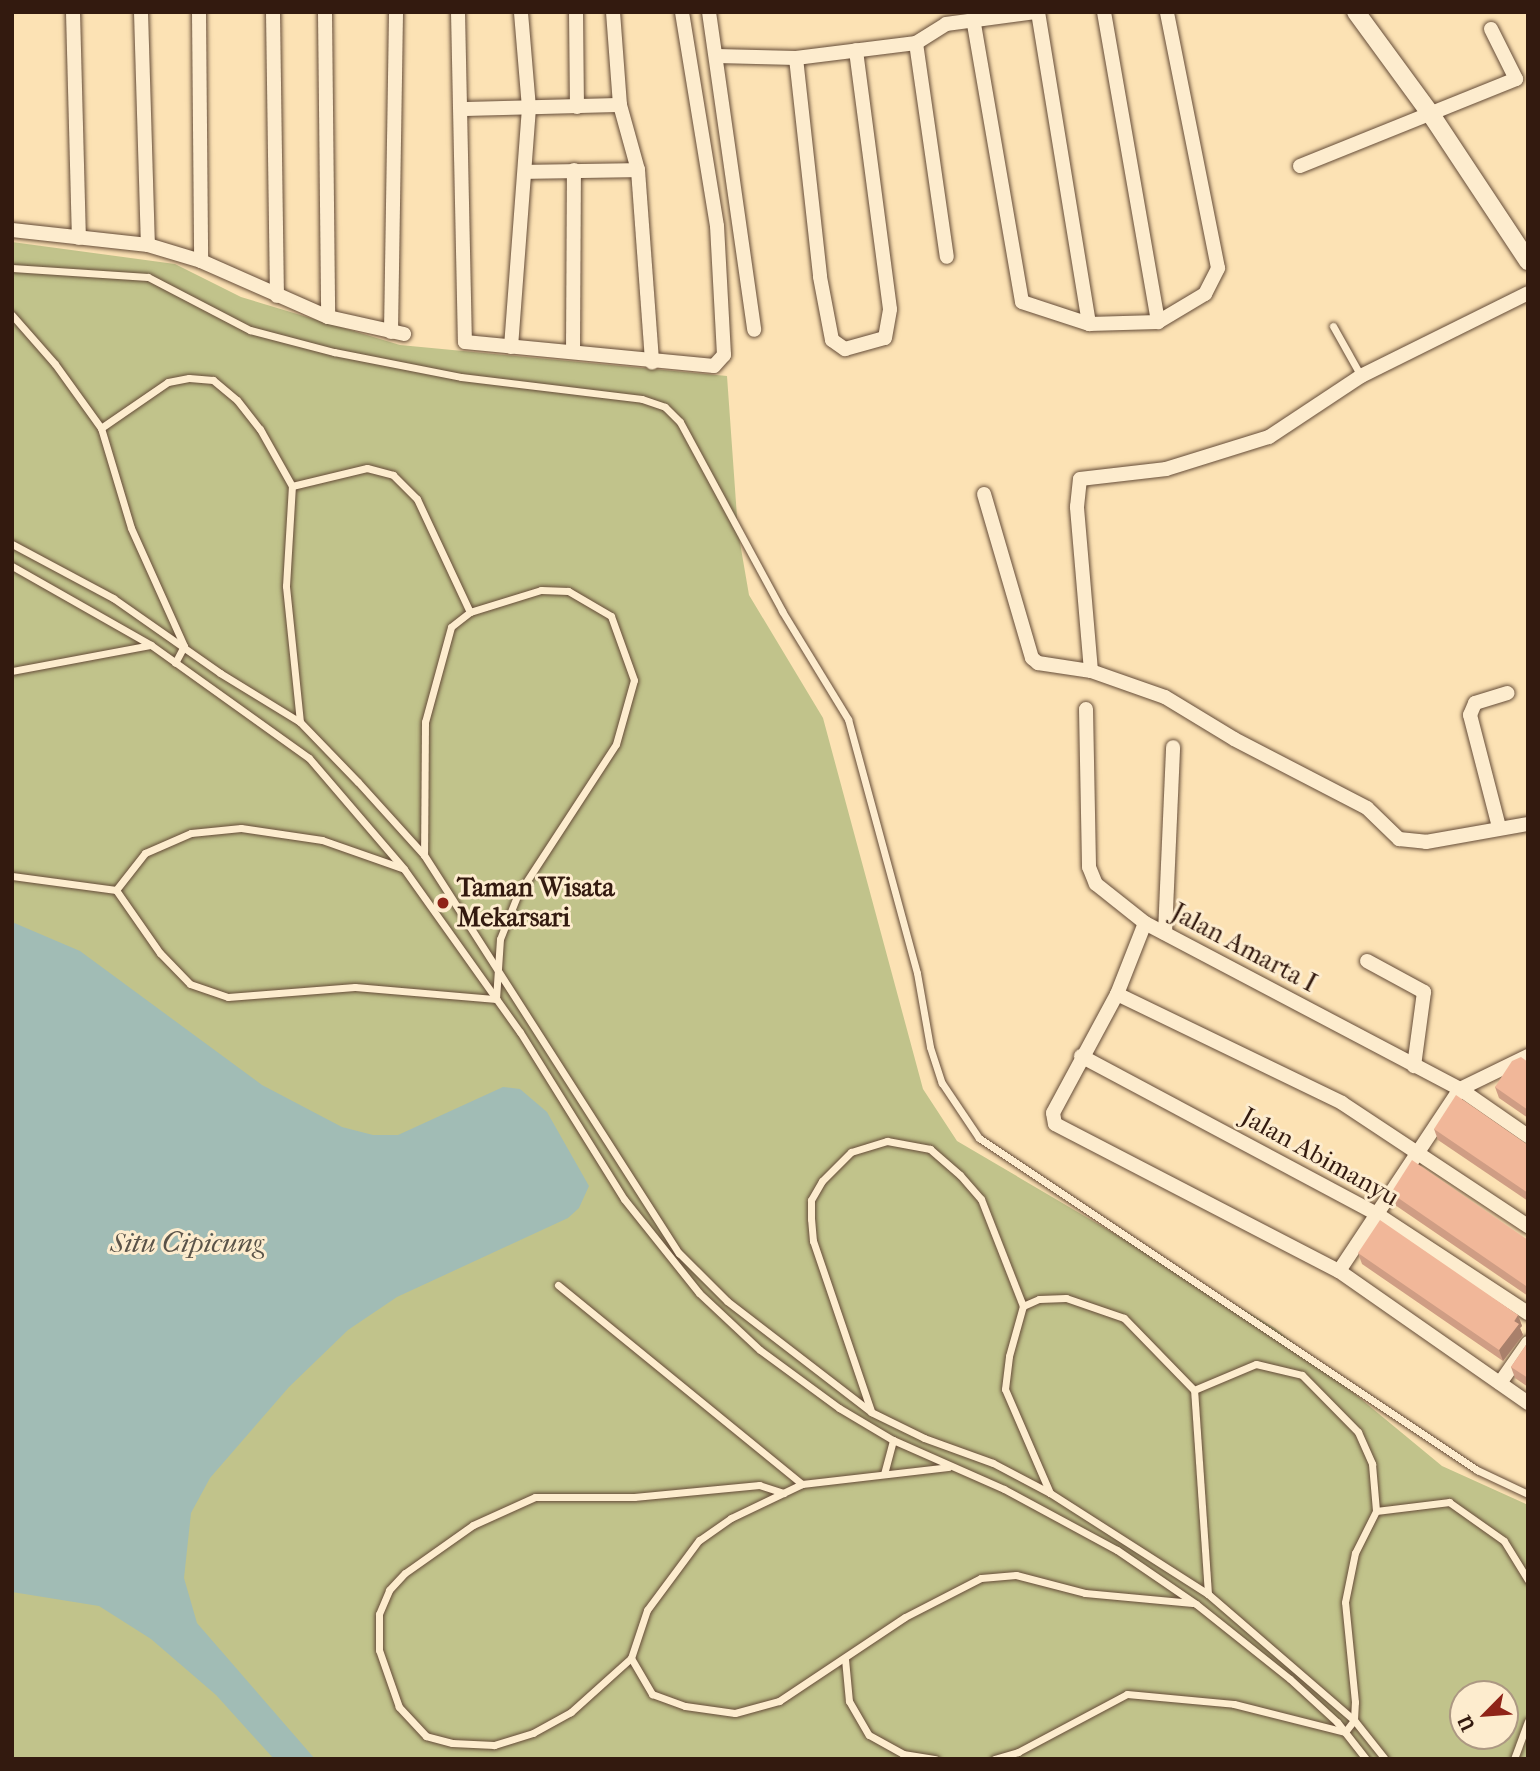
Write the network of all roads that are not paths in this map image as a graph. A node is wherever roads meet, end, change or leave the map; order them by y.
1 (73, 12) edge
2 (141, 12) edge
3 (200, 12) edge
4 (273, 12) edge
5 (325, 12) edge
6 (396, 12) edge
7 (458, 12) edge
8 (521, 12) edge
9 (576, 12) edge
10 (613, 12) edge
11 (682, 12) edge
12 (709, 12) edge
13 (1036, 12) edge
14 (1104, 12) edge
15 (1167, 12) edge
16 (1356, 12) edge
17 (944, 18) edge
18 (974, 24) junction
19 (1491, 29) dead end
20 (916, 43) junction
21 (856, 50) junction
22 (717, 56) junction
23 (796, 58) junction
24 (1522, 76) edge
25 (620, 105) junction
26 (577, 107) junction
27 (528, 108) junction
28 (463, 109) junction
29 (1432, 116) junction
30 (1300, 166) dead end
31 (574, 170) junction
32 (638, 170) junction
33 (525, 172) junction
34 (12, 230) edge
35 (79, 238) junction
36 (148, 245) junction
37 (947, 257) dead end
38 (201, 261) junction
39 (1528, 261) edge
40 (12, 268) edge
41 (1528, 293) edge
42 (276, 296) junction
43 (12, 315) edge
44 (328, 317) junction
45 (1158, 322) junction
46 (1088, 324) junction
47 (1333, 326) dead end
48 (754, 330) dead end
49 (511, 347) junction
50 (573, 352) junction
51 (653, 362) junction
52 (1361, 376) junction
53 (101, 428) junction
54 (292, 486) junction
55 (984, 494) dead end
56 (12, 544) edge
57 (12, 566) edge
58 (470, 612) junction
59 (151, 645) junction
60 (184, 646) junction
61 (175, 663) junction
62 (12, 671) edge
63 (1091, 671) junction
64 (1508, 693) dead end
65 (1086, 709) dead end
66 (300, 722) junction
67 (1173, 747) dead end
68 (1528, 824) edge
69 (1499, 827) junction
70 (424, 855) junction
71 (404, 869) junction
72 (12, 876) edge
73 (116, 890) junction
74 (1145, 923) junction
75 (1165, 933) junction
76 (1367, 961) dead end
77 (497, 963) junction
78 (1117, 994) junction
79 (496, 999) junction
80 (1081, 1056) junction
81 (1528, 1056) edge
82 (1414, 1066) junction
83 (1460, 1089) junction
84 (1528, 1136) edge
85 (1417, 1151) junction
86 (1377, 1213) junction
87 (1528, 1226) edge
88 (1339, 1271) junction
89 (558, 1286) dead end
90 (1023, 1306) junction
91 (1528, 1313) edge
92 (1528, 1343) edge
93 (1500, 1383) junction
94 (1195, 1390) junction
95 (1528, 1403) edge
96 (872, 1412) junction
97 (893, 1440) junction
98 (952, 1467) junction
99 (884, 1474) junction
100 (802, 1484) junction
101 (784, 1493) junction
102 (1050, 1493) junction
103 (1528, 1494) edge
104 (1376, 1511) junction
105 (1528, 1580) edge
106 (1208, 1594) junction
107 (1196, 1604) junction
108 (631, 1658) junction
109 (845, 1659) junction
110 (1354, 1720) junction
111 (1528, 1721) edge
112 (1345, 1732) junction
113 (1015, 1755) edge
114 (936, 1759) edge
115 (994, 1759) edge
116 (1366, 1759) edge
117 (1385, 1759) edge
118 (1514, 1759) edge

1 - 35 street
2 - 36 street
3 - 38 street
4 - 42 street
5 - 44 street
6 - 44 street
7 - 28 street
8 - 27 street
9 - 26 street
10 - 25 street
11 - 51 street
12 - 22 street
13 - 18 street
13 - 46 street
14 - 45 street
15 - 45 street
16 - 29 street
17 - 18 street
17 - 20 street
18 - 46 street
19 - 24 street
20 - 21 street
20 - 37 street
21 - 23 street
21 - 23 street
22 - 23 street
22 - 48 street
24 - 29 street
25 - 26 street
25 - 32 street
26 - 27 street
27 - 28 street
27 - 33 street
28 - 49 street
29 - 30 street
29 - 39 street
31 - 32 street
31 - 33 street
31 - 50 street
32 - 51 street
33 - 49 street
34 - 35 street
35 - 36 street
36 - 38 street
38 - 42 street
40 - 103 lane
41 - 52 street
42 - 44 street
43 - 53 lane
45 - 46 street
47 - 52 lane
49 - 50 street
50 - 51 street
52 - 63 street
53 - 54 lane
53 - 60 lane
54 - 58 lane
54 - 66 lane
55 - 63 street
56 - 60 lane
57 - 59 lane
58 - 70 lane
58 - 77 lane
59 - 61 lane
59 - 62 lane
60 - 61 lane
60 - 66 lane
61 - 71 lane
63 - 69 street
64 - 69 street
65 - 74 street, Jalan Amarta I
66 - 70 lane
67 - 75 street
68 - 69 street
70 - 77 lane
71 - 73 lane
71 - 79 lane
72 - 73 lane
73 - 79 lane
74 - 75 street, Jalan Amarta I
74 - 78 street
75 - 82 street, Jalan Amarta I
76 - 82 street
77 - 79 lane
77 - 96 lane
78 - 80 street
78 - 85 street
79 - 97 lane
80 - 86 street, Jalan Abimanyu
80 - 88 street
81 - 83 street
82 - 83 street, Jalan Amarta I
83 - 84 street, Jalan Amarta I
83 - 85 street
85 - 86 street
85 - 87 street
86 - 88 street
86 - 91 street, Jalan Abimanyu
88 - 93 street
89 - 100 lane
90 - 94 lane
90 - 96 lane
90 - 102 lane
92 - 93 street
93 - 95 street
94 - 104 lane
94 - 106 lane
96 - 102 lane
97 - 98 lane
97 - 99 lane
98 - 99 lane
98 - 107 lane
99 - 100 lane
100 - 101 lane
101 - 108 lane
101 - 108 lane
102 - 106 lane
104 - 105 lane
104 - 110 lane
106 - 110 lane
107 - 109 lane
107 - 112 lane
108 - 109 lane
109 - 114 lane
110 - 112 lane
110 - 117 lane
111 - 118 lane
112 - 113 lane
112 - 116 lane
113 - 115 lane

